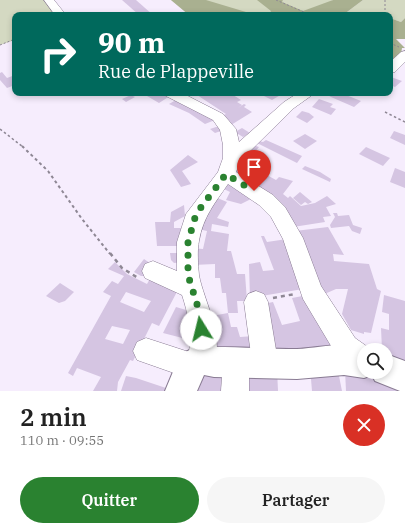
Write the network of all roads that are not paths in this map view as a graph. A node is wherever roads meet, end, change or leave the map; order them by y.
1 (49, 0) edge
2 (59, 12) edge
3 (405, 55) edge
4 (393, 66) edge
5 (177, 96) edge
6 (303, 96) edge
7 (229, 166) junction
8 (153, 270) road end
9 (192, 288) junction
10 (256, 302) road end
11 (146, 351) dead end
12 (357, 356) edge
13 (357, 361) edge
14 (191, 372) edge
15 (245, 372) edge
16 (393, 373) edge
17 (405, 377) edge

1 - 2 street
3 - 4 street
5 - 7 street
6 - 7 street
7 - 9 street
7 - 12 street
8 - 9 street
9 - 14 street
10 - 15 street
11 - 14 street
13 - 15 main road
14 - 15 main road
16 - 17 main road

